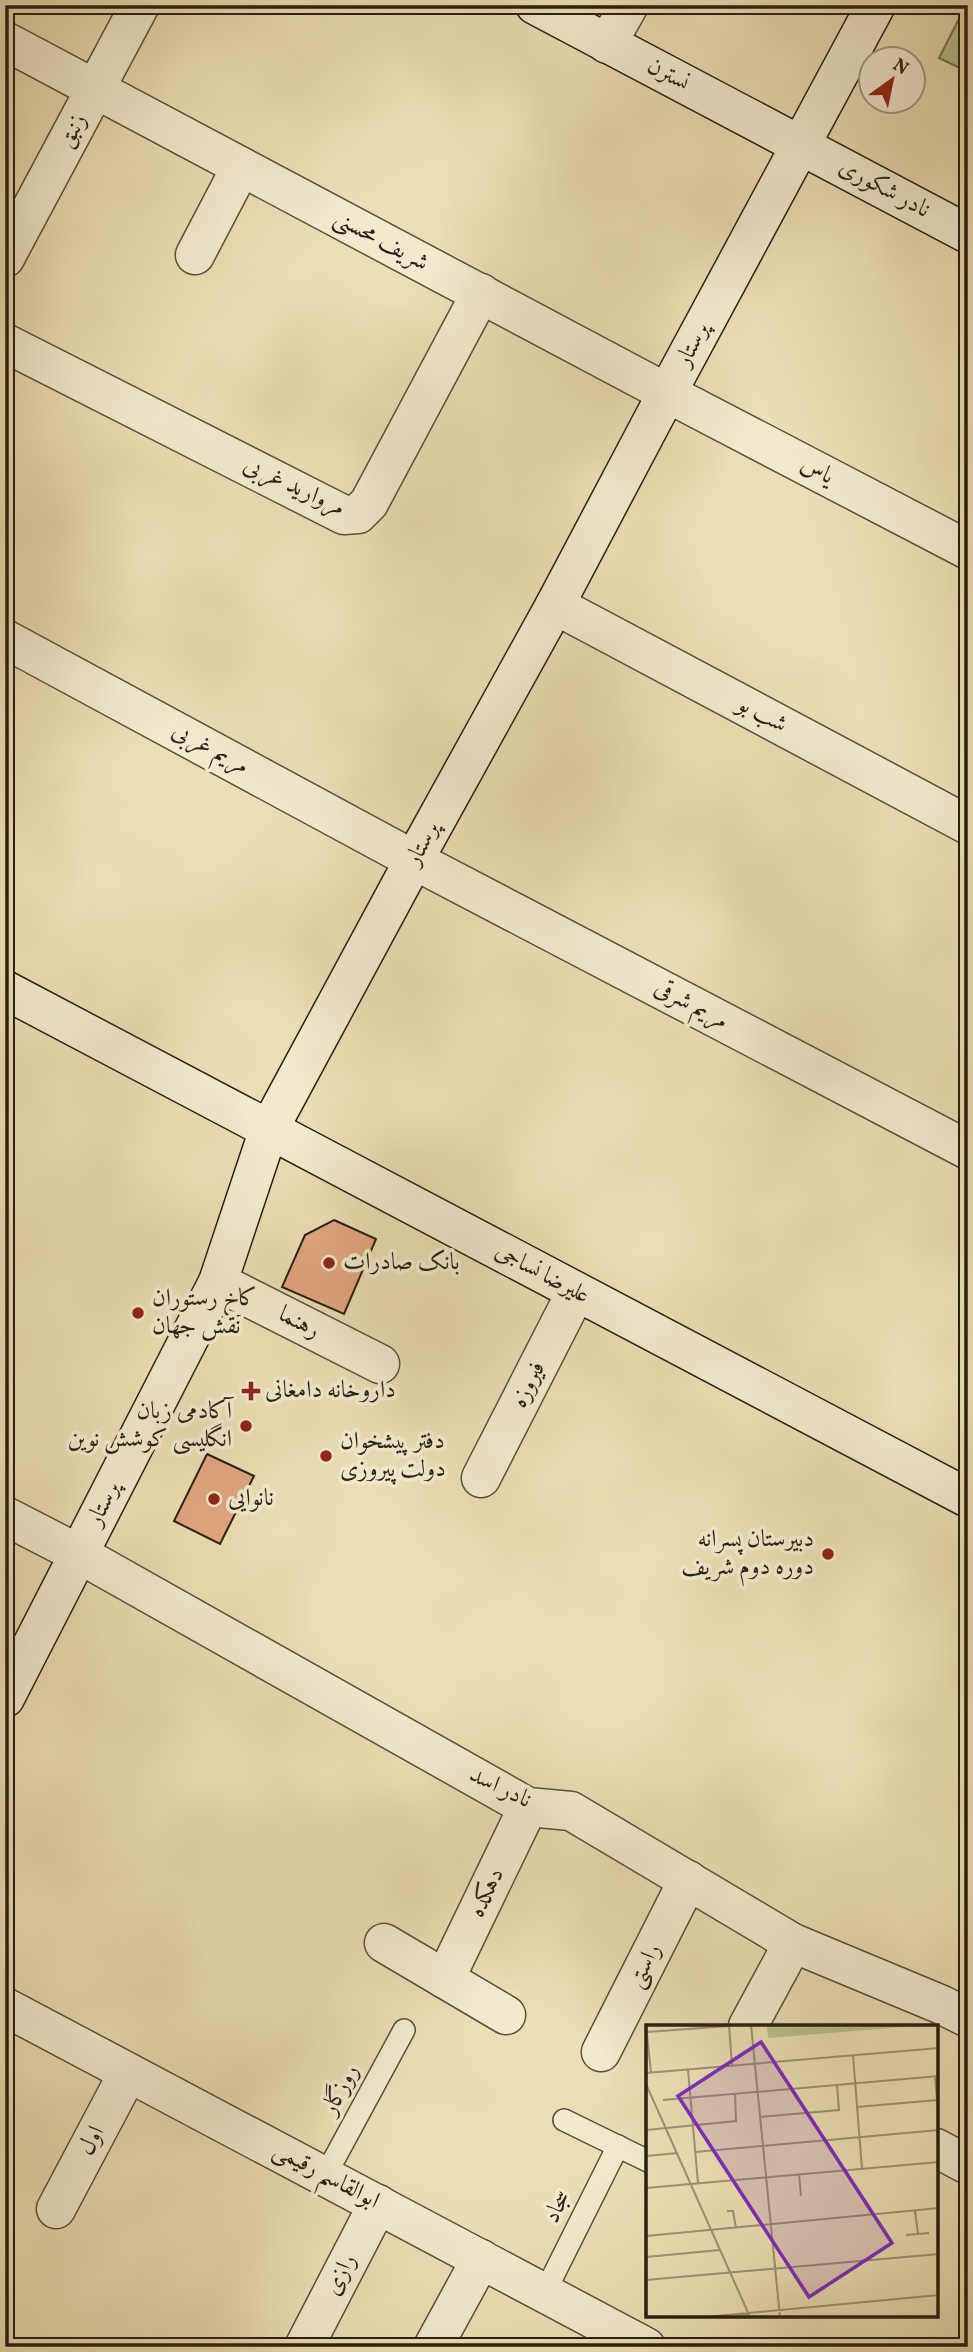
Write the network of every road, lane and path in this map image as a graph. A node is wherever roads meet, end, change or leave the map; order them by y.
1 (140, 5) edge
2 (535, 5) edge
3 (629, 5) edge
4 (876, 5) edge
5 (5, 41) edge
6 (607, 44) junction
7 (95, 89) junction
8 (801, 145) junction
9 (241, 167) junction
10 (968, 234) edge
11 (195, 255) dead end
12 (5, 258) edge
13 (481, 293) junction
14 (5, 343) edge
15 (667, 393) junction
16 (968, 550) edge
17 (555, 605) junction
18 (5, 639) edge
19 (968, 825) edge
20 (414, 860) junction
21 (5, 990) edge
22 (269, 1129) junction
23 (968, 1150) edge
24 (218, 1282) junction
25 (576, 1292) junction
26 (380, 1364) dead end
27 (481, 1478) dead end
28 (968, 1498) edge
29 (5, 1516) edge
30 (79, 1554) junction
31 (5, 1698) edge
32 (528, 1807) junction
33 (688, 1880) junction
34 (384, 1942) dead end
35 (793, 1943) junction
36 (445, 1979) junction
37 (5, 2007) edge
38 (506, 2015) dead end
39 (968, 2018) edge
40 (749, 2025) edge
41 (404, 2030) dead end
42 (601, 2052) dead end
43 (128, 2073) junction
44 (564, 2120) dead end
45 (618, 2146) junction
46 (938, 2149) edge
47 (646, 2160) edge
48 (968, 2165) edge
49 (325, 2176) junction
50 (378, 2204) junction
51 (56, 2209) dead end
52 (481, 2259) junction
53 (545, 2292) junction
54 (304, 2347) edge
55 (433, 2347) edge
56 (646, 2347) edge

1 - 7 street, زنبق
2 - 6 street, نسترن
3 - 6 street
4 - 8 street, پرستار
5 - 7 street, شریف محسنی
6 - 8 street, نسترن
7 - 9 street, شریف محسنی
7 - 12 street, زنبق
8 - 10 street, نادر شکوری
8 - 15 street, پرستار
9 - 11 street
9 - 13 street, شریف محسنی
13 - 14 street, مروارید غربی
13 - 15 street, شریف محسنی
15 - 16 street, یاس
15 - 17 street, پرستار
17 - 19 street, شب بو
17 - 20 street, پرستار
18 - 20 street, مریم غربی
20 - 22 street, پرستار
20 - 23 street, مریم شرقی
21 - 22 street, علیرضا نساجی
22 - 24 street, پرستار
22 - 25 street, علیرضا نساجی
24 - 26 street, رهنما
24 - 30 street, پرستار
25 - 27 street, فیروزه
25 - 28 street, علیرضا نساجی
29 - 30 street, نادر اسد
30 - 31 street, پرستار
30 - 32 street, نادر اسد
32 - 33 street, نادر اسد
32 - 36 street, دهکده
33 - 35 street, نادر اسد
33 - 42 street, راستی
34 - 36 street
35 - 39 street, نادر اسد
35 - 40 street
36 - 38 street
37 - 43 street, ابوالقاسم رقیمی
41 - 49 lane, روزگار
43 - 49 street, ابوالقاسم رقیمی
43 - 51 street, اول
44 - 45 lane
45 - 47 lane
45 - 53 lane, سجاد
46 - 48 street
49 - 50 street, ابوالقاسم رقیمی
50 - 52 street, ابوالقاسم رقیمی
50 - 54 street, رازی
52 - 53 street, ابوالقاسم رقیمی
52 - 55 street
53 - 56 street, ابوالقاسم رقیمی

